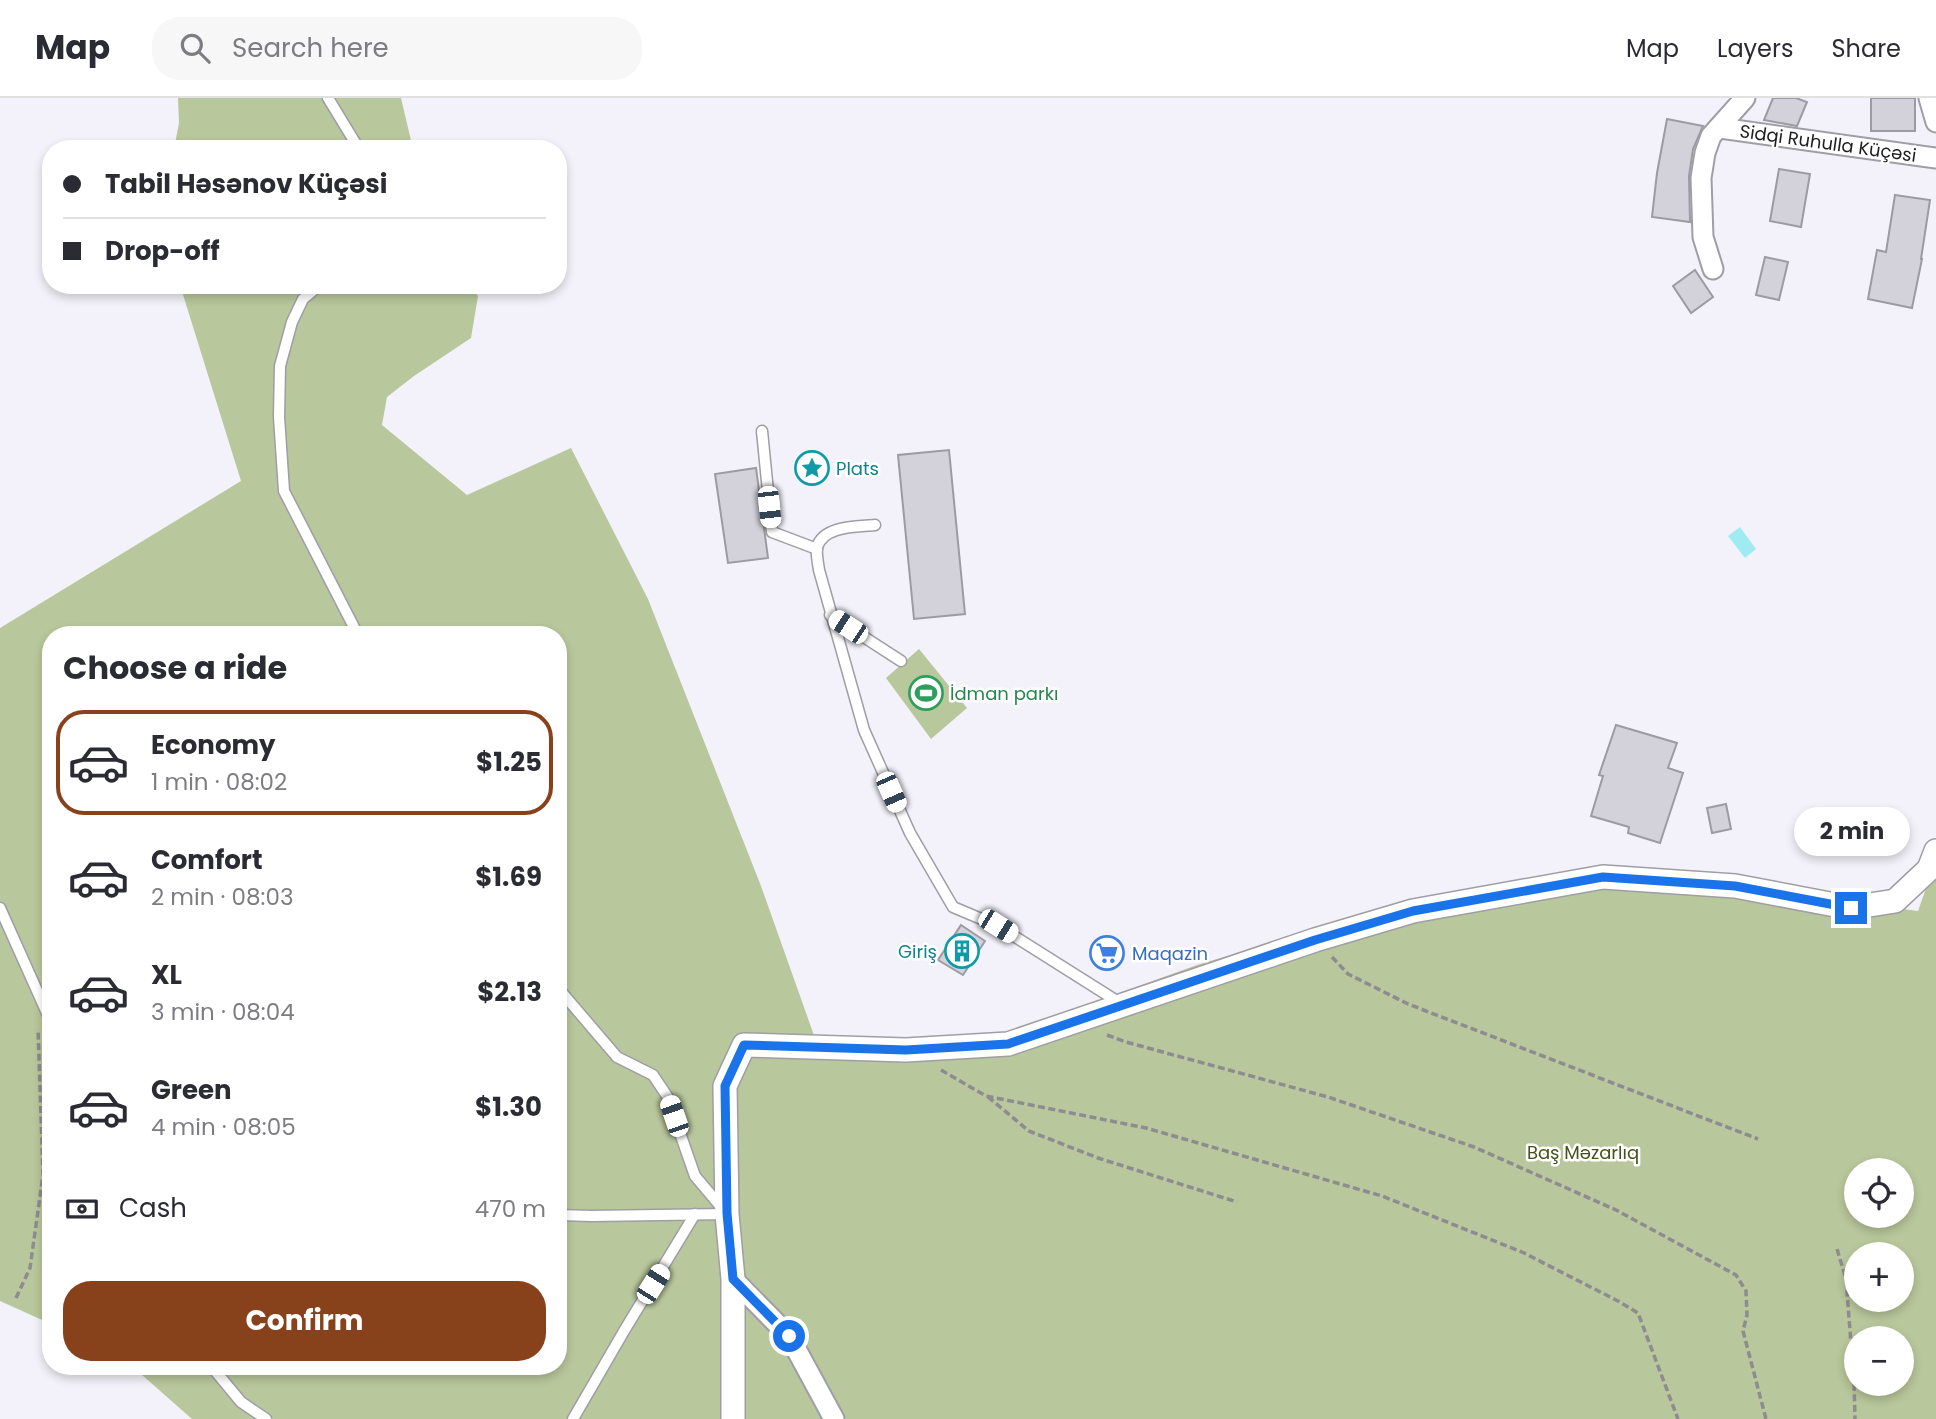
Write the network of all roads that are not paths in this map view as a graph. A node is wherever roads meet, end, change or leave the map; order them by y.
1 (328, 98) edge
2 (1745, 98) edge
3 (1929, 98) edge
4 (1936, 122) edge
5 (1720, 128) junction
6 (354, 140) edge
7 (1936, 158) edge
8 (1713, 269) dead end
9 (309, 294) edge
10 (762, 432) dead end
11 (875, 526) dead end
12 (817, 549) junction
13 (830, 615) junction
14 (353, 626) edge
15 (901, 661) dead end
16 (1936, 851) edge
17 (0, 908) edge
18 (567, 999) edge
19 (42, 1002) edge
20 (1123, 1005) junction
21 (727, 1213) junction
22 (695, 1214) junction
23 (567, 1215) edge
24 (733, 1279) junction
25 (219, 1375) edge
26 (267, 1419) edge
27 (573, 1419) edge
28 (733, 1419) edge
29 (834, 1419) edge

1 - 6 lane
2 - 5 street
3 - 4 street
5 - 7 street, Sidqi Ruhulla Küçəsi
5 - 8 street
9 - 14 lane
10 - 12 lane
11 - 12 lane
12 - 13 lane
13 - 15 lane
13 - 20 lane
16 - 20 street
17 - 19 lane
18 - 21 lane
20 - 21 street
21 - 22 lane
21 - 24 street
22 - 23 lane
22 - 27 lane
24 - 28 street
24 - 29 street
25 - 26 lane

